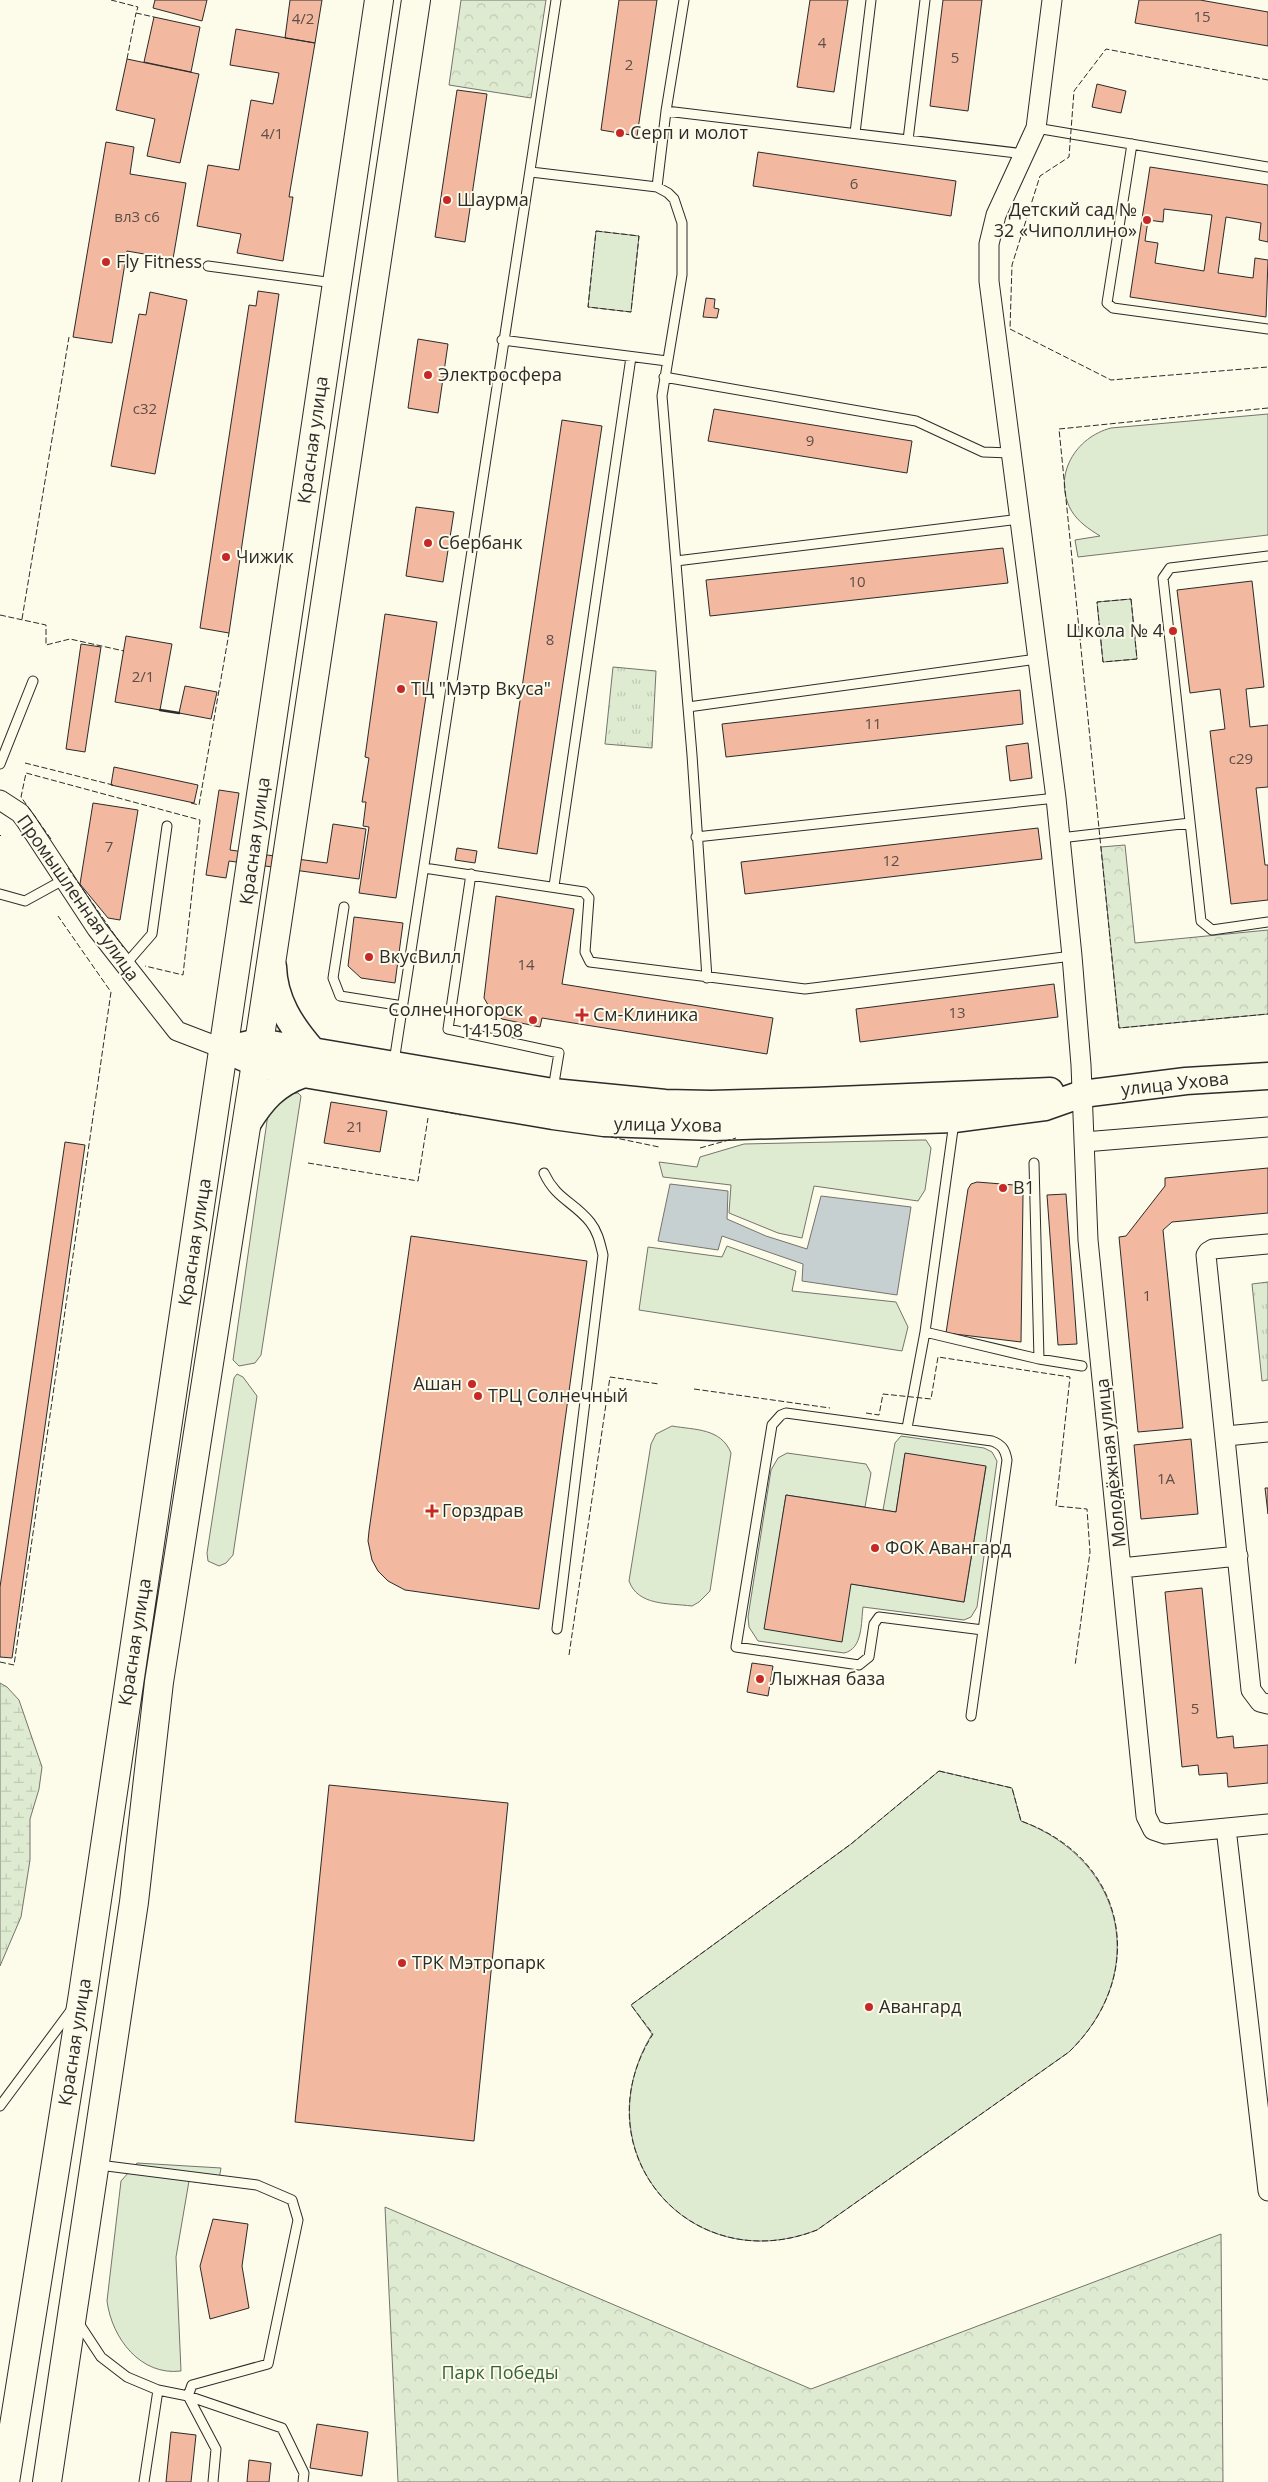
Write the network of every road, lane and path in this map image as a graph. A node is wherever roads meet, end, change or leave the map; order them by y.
1 (379, 0) edge
2 (416, 0) edge
3 (556, 0) edge
4 (684, 0) edge
5 (871, 0) edge
6 (925, 0) edge
7 (1052, 0) edge
8 (666, 111) junction
9 (1036, 128) junction
10 (854, 133) junction
11 (908, 140) junction
12 (1132, 144) junction
13 (1025, 154) junction
14 (1268, 167) edge
15 (531, 172) junction
16 (657, 187) junction
17 (208, 266) dead end
18 (337, 283) junction
19 (1268, 329) edge
20 (502, 340) junction
21 (630, 357) junction
22 (667, 361) junction
23 (664, 377) junction
24 (1011, 453) junction
25 (1020, 519) junction
26 (1268, 556) edge
27 (676, 561) junction
28 (1037, 659) junction
29 (33, 681) dead end
30 (688, 707) junction
31 (0, 764) edge
32 (1056, 798) junction
33 (0, 800) edge
34 (1190, 823) junction
35 (167, 826) dead end
36 (696, 837) junction
37 (1059, 838) junction
38 (424, 868) junction
39 (471, 874) junction
40 (65, 879) junction
41 (554, 886) junction
42 (0, 894) edge
43 (344, 907) dead end
44 (1268, 922) edge
45 (273, 953) junction
46 (1072, 956) junction
47 (125, 966) junction
48 (707, 978) junction
49 (403, 1006) junction
50 (224, 1049) junction
51 (258, 1053) junction
52 (308, 1062) junction
53 (393, 1066) junction
54 (1268, 1076) edge
55 (553, 1092) junction
56 (1082, 1094) junction
57 (954, 1119) junction
58 (247, 1124) junction
59 (1268, 1128) edge
60 (1084, 1142) junction
61 (1034, 1163) dead end
62 (544, 1173) dead end
63 (1268, 1244) edge
64 (925, 1332) junction
65 (1039, 1359) junction
66 (1082, 1366) dead end
67 (907, 1428) junction
68 (1268, 1432) edge
69 (1226, 1436) junction
70 (1238, 1556) junction
71 (1121, 1568) junction
72 (557, 1629) dead end
73 (983, 1630) junction
74 (1268, 1704) edge
75 (971, 1716) dead end
76 (1268, 1824) edge
77 (1226, 1828) junction
78 (82, 1994) junction
79 (0, 2106) edge
80 (93, 2164) junction
81 (1268, 2191) edge
82 (71, 2312) junction
83 (158, 2390) junction
84 (188, 2396) junction
85 (5, 2482) edge
86 (47, 2482) edge
87 (144, 2482) edge
88 (213, 2482) edge
89 (303, 2482) edge

1 - 18 highway, Красная улица
2 - 45 highway, Красная улица
3 - 15 lane
4 - 8 lane
5 - 10 lane
6 - 11 lane
7 - 9 street, Молодёжная улица
8 - 10 lane
8 - 16 lane
9 - 12 lane
9 - 13 street, Молодёжная улица
10 - 11 lane
11 - 13 lane
12 - 14 lane
12 - 19 lane
13 - 24 street, Молодёжная улица
15 - 16 lane
15 - 20 lane
16 - 22 lane
17 - 18 lane
18 - 50 highway, Красная улица
20 - 21 lane
20 - 38 lane
21 - 22 lane
21 - 41 lane
22 - 23 lane
23 - 24 lane
23 - 27 lane
24 - 25 street, Молодёжная улица
25 - 27 lane
25 - 28 street, Молодёжная улица
26 - 34 lane
27 - 30 lane
28 - 30 lane
28 - 32 street, Молодёжная улица
29 - 31 lane
30 - 36 lane
32 - 36 lane
32 - 37 street, Молодёжная улица
33 - 40 street, Промышленная улица
34 - 37 lane
34 - 44 lane
35 - 47 lane
36 - 48 lane
37 - 46 street, Молодёжная улица
38 - 39 lane
38 - 49 lane
39 - 41 lane
39 - 55 lane
40 - 42 lane
40 - 47 street, Промышленная улица
41 - 48 lane
43 - 49 lane
45 - 51 highway, Красная улица
45 - 52 street
46 - 48 lane
46 - 56 street, Молодёжная улица
47 - 50 street, Промышленная улица
49 - 53 lane
50 - 51 street, улица Ухова
50 - 78 highway, Красная улица
51 - 52 street, улица Ухова
51 - 58 highway, Красная улица
52 - 53 street, улица Ухова
52 - 57 street, улица Ухова
52 - 58 street
53 - 55 street, улица Ухова
54 - 56 street, улица Ухова
55 - 56 street, улица Ухова
56 - 57 street, улица Ухова
56 - 60 street, Молодёжная улица
57 - 64 lane
58 - 80 highway, Красная улица
59 - 60 street
60 - 71 street, Молодёжная улица
61 - 65 lane
62 - 72 lane
63 - 69 street
64 - 65 lane
64 - 67 lane
65 - 66 lane
67 - 73 lane
67 - 73 lane
68 - 69 street
69 - 70 street
70 - 71 street
70 - 74 street
71 - 77 street, Молодёжная улица
73 - 75 lane
76 - 77 street
77 - 81 street
78 - 79 lane
78 - 85 highway, Красная улица
80 - 82 highway, Красная улица
80 - 84 lane
82 - 83 lane
82 - 86 highway, Красная улица
83 - 84 lane
83 - 87 lane
84 - 88 lane
84 - 89 lane

